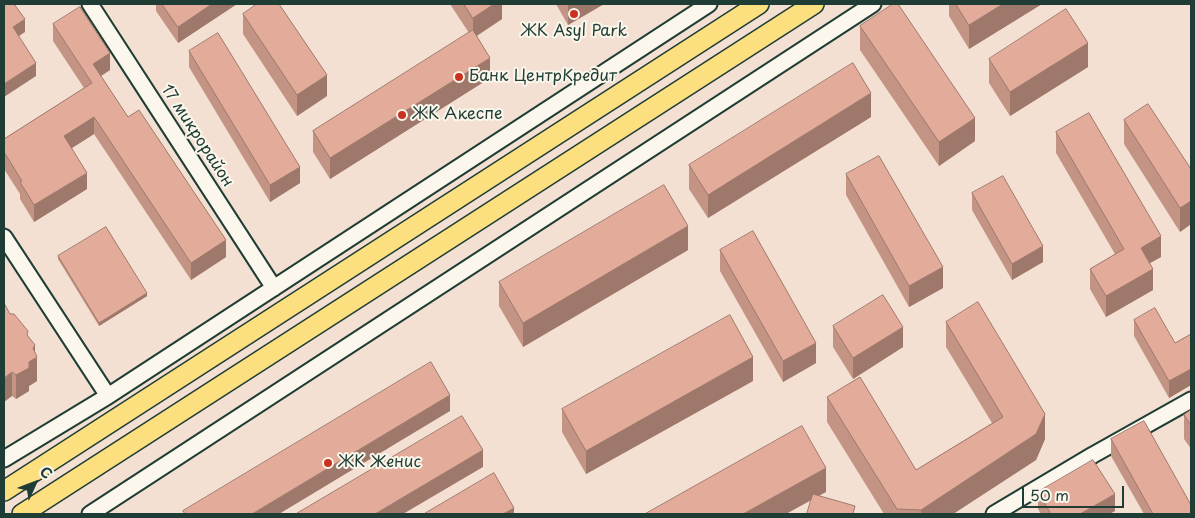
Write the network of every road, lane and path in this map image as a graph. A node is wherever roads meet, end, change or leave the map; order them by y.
1 (90, 4) edge
2 (709, 4) edge
3 (758, 4) edge
4 (814, 4) edge
5 (864, 6) edge
6 (4, 237) edge
7 (369, 255) junction
8 (386, 280) junction
9 (274, 288) junction
10 (108, 396) junction
11 (1191, 400) edge
12 (4, 460) edge
13 (4, 491) edge
14 (22, 514) edge
15 (90, 514) edge
16 (994, 514) edge

1 - 9 street, 17 микрорайон
2 - 9 street
3 - 7 main road
4 - 8 main road
5 - 15 street
6 - 10 street
7 - 8 main road
7 - 13 main road
8 - 14 main road
9 - 10 street
10 - 12 street
11 - 16 street

